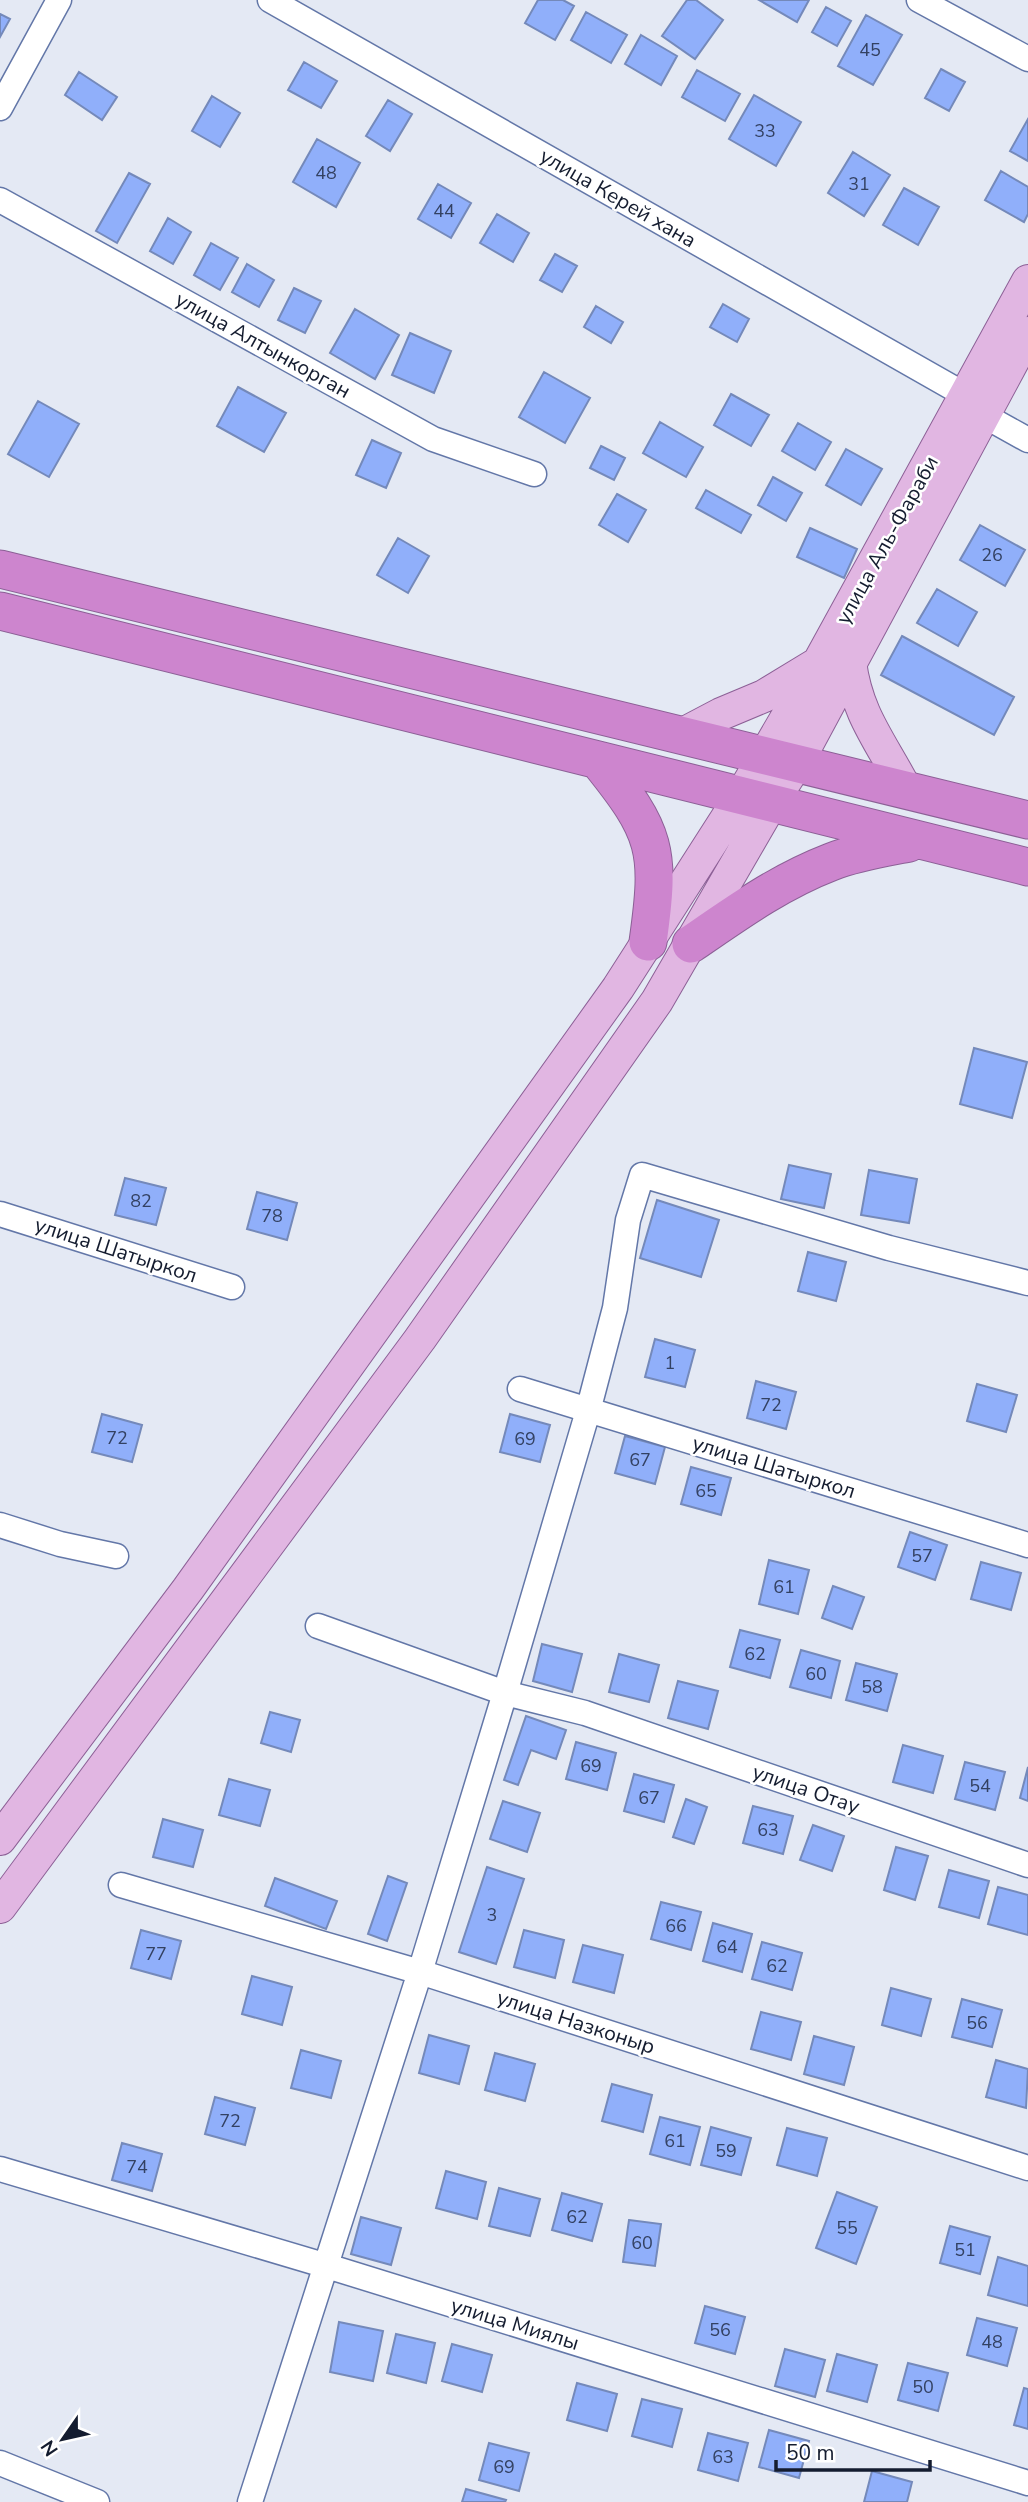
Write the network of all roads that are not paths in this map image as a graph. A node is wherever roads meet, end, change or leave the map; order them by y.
1 (59, 0) edge
2 (270, 0) edge
3 (919, 0) edge
4 (1028, 59) edge
5 (0, 108) edge
6 (0, 200) edge
7 (1028, 281) edge
8 (1028, 333) edge
9 (975, 405) junction
10 (1028, 440) edge
11 (534, 474) dead end
12 (0, 569) edge
13 (0, 611) edge
14 (834, 662) junction
15 (683, 734) junction
16 (781, 759) junction
17 (598, 760) junction
18 (906, 790) junction
19 (756, 800) junction
20 (1028, 820) edge
21 (920, 841) junction
22 (1028, 867) edge
23 (648, 942) junction
24 (691, 944) junction
25 (618, 988) junction
26 (657, 1001) junction
27 (0, 1214) edge
28 (1028, 1283) edge
29 (232, 1287) dead end
30 (520, 1389) dead end
31 (588, 1411) junction
32 (0, 1525) edge
33 (1028, 1545) edge
34 (116, 1556) dead end
35 (318, 1626) dead end
36 (505, 1693) junction
37 (0, 1839) edge
38 (1028, 1865) edge
39 (121, 1885) dead end
40 (0, 1907) edge
41 (420, 1972) junction
42 (1028, 2168) edge
43 (0, 2169) edge
44 (327, 2266) junction
45 (0, 2463) edge
46 (1028, 2483) edge
47 (97, 2502) edge
48 (250, 2502) edge

1 - 5 street
2 - 9 street, улица Керей хана
3 - 4 street
6 - 11 street, улица Алтынкорган
7 - 9 main road, улица Аль-Фараби
8 - 9 main road, улица Аль-Фараби
9 - 10 street, улица Керей хана
9 - 14 main road, улица Аль-Фараби
12 - 15 highway
13 - 17 highway
14 - 15 main road
14 - 16 main road, улица Аль-Фараби
14 - 18 main road
15 - 16 highway
16 - 18 highway
16 - 19 main road, улица Аль-Фараби
17 - 19 highway
17 - 23 highway
18 - 20 highway
19 - 21 highway
19 - 23 main road
19 - 24 main road
21 - 22 highway
21 - 24 highway
23 - 25 main road
24 - 26 main road
25 - 26 main road
25 - 37 main road
26 - 40 main road
27 - 29 street, улица Шатыркол
28 - 31 street
30 - 31 street, улица Шатыркол
31 - 33 street, улица Шатыркол
31 - 36 street
32 - 34 street
35 - 36 street, улица Отау
36 - 38 street, улица Отау
36 - 41 street
39 - 41 street, улица Назконыр
41 - 42 street, улица Назконыр
41 - 44 street
43 - 44 street, улица Миялы
44 - 46 street, улица Миялы
44 - 48 street
45 - 47 street

